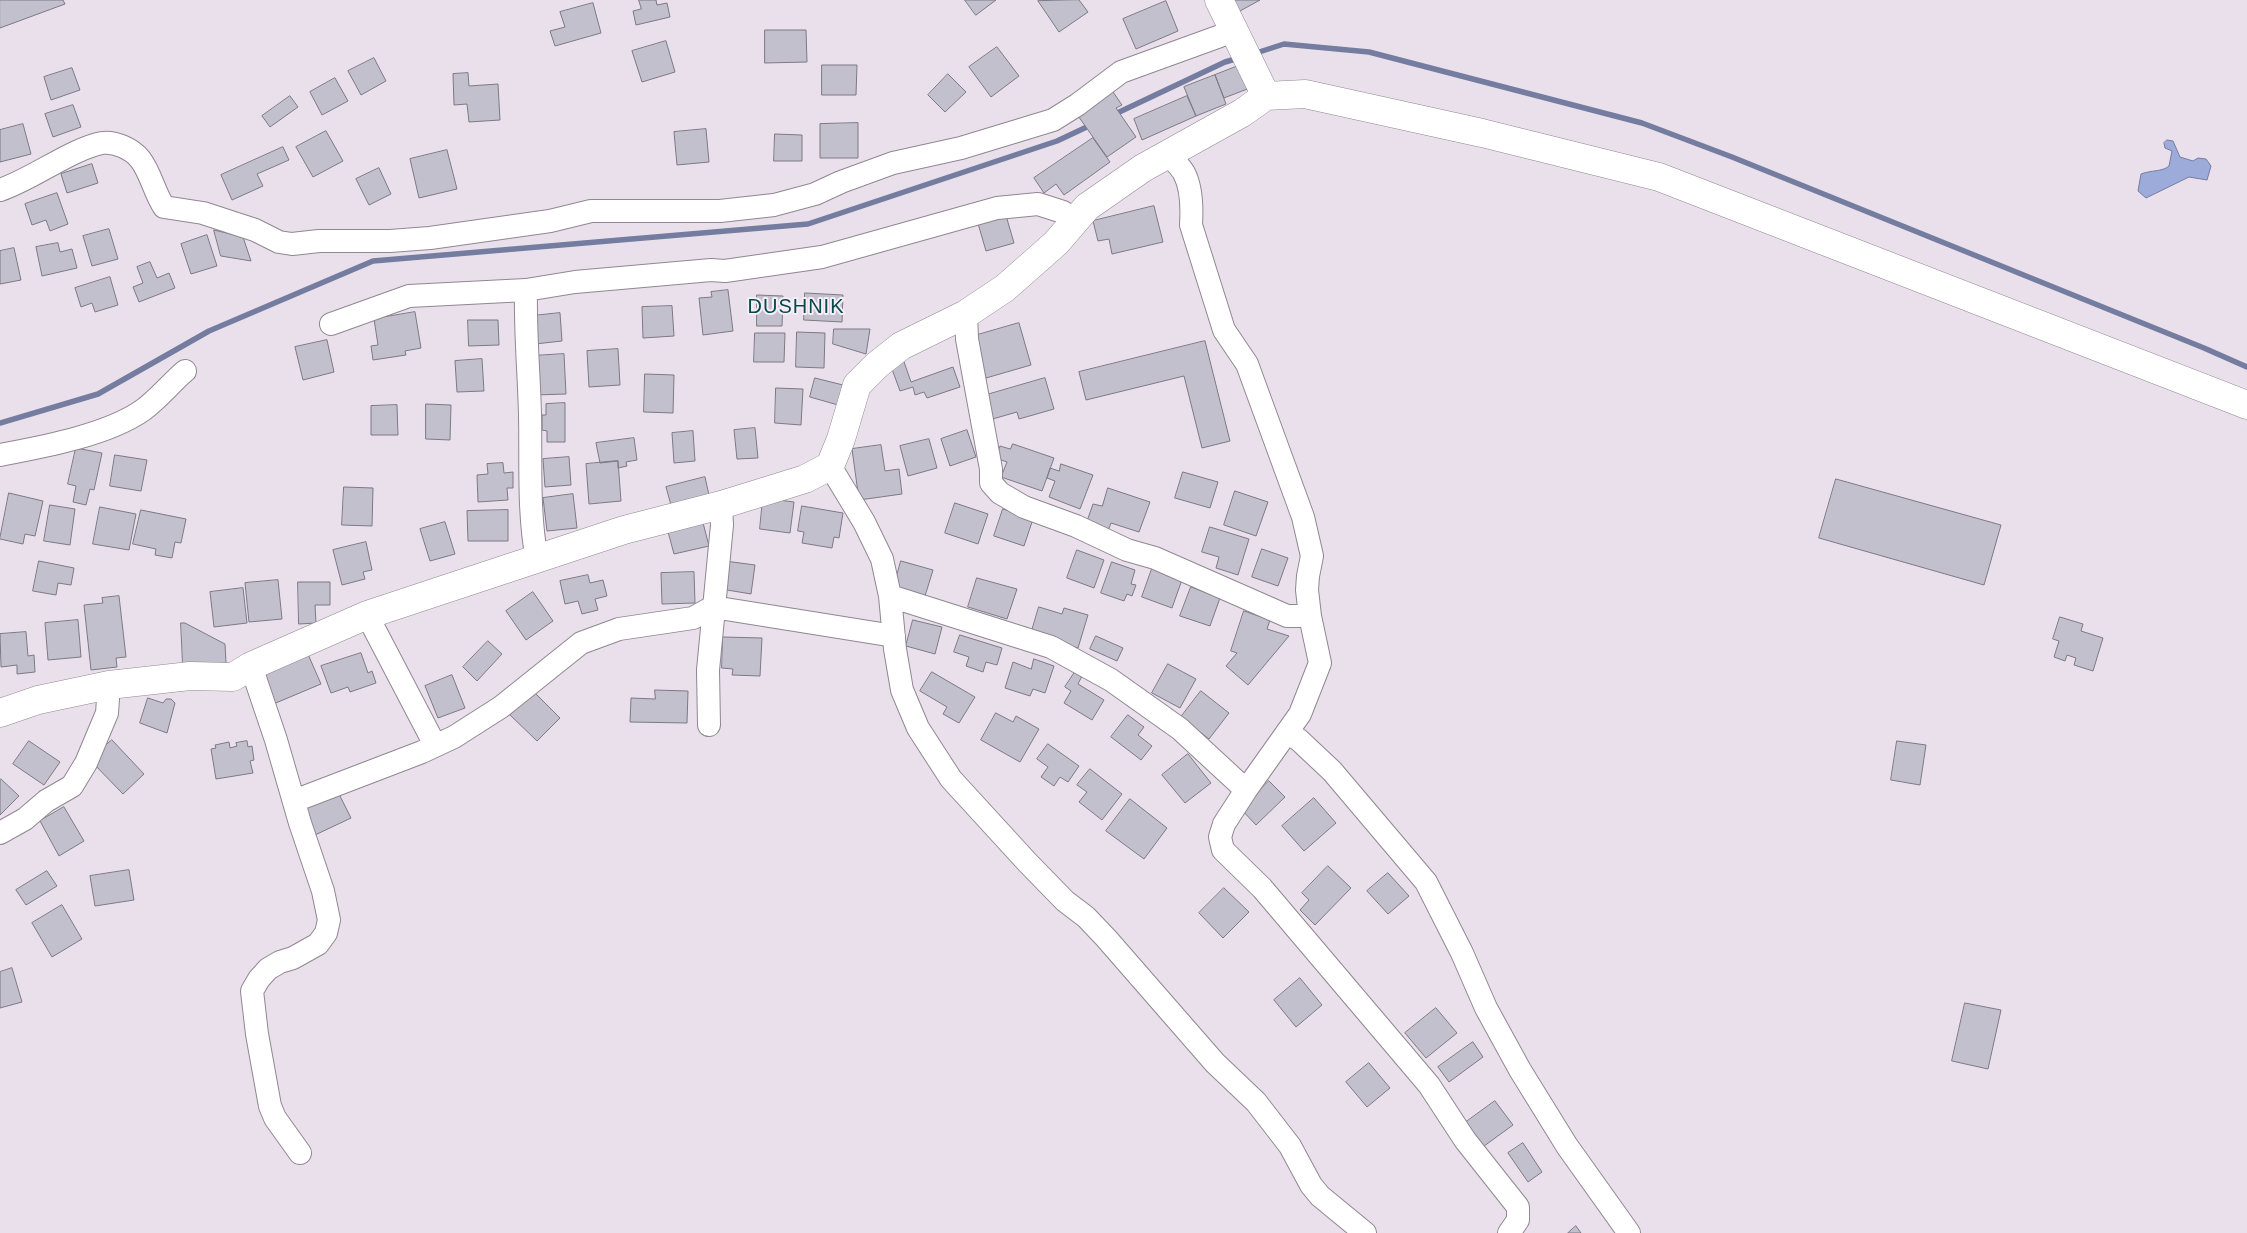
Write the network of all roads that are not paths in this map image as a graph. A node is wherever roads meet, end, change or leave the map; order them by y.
1 (1219, 0) edge
2 (1242, 48) junction
3 (1266, 96) junction
4 (1168, 154) junction
5 (0, 190) edge
6 (1074, 220) junction
7 (526, 290) junction
8 (966, 314) junction
9 (331, 324) dead end
10 (185, 371) dead end
11 (2247, 404) edge
12 (0, 454) edge
13 (830, 466) junction
14 (721, 505) junction
15 (537, 560) junction
16 (890, 596) junction
17 (714, 607) junction
18 (367, 615) junction
19 (1310, 616) junction
20 (894, 636) junction
21 (251, 666) junction
22 (110, 686) junction
23 (0, 713) edge
24 (708, 726) dead end
25 (1287, 732) junction
26 (435, 745) junction
27 (1246, 790) junction
28 (294, 801) junction
29 (0, 833) edge
30 (300, 1153) dead end
31 (1365, 1233) edge
32 (1509, 1233) edge
33 (1629, 1233) edge

1 - 2 street
2 - 3 street
2 - 5 street
3 - 4 street
3 - 11 street
4 - 6 street
4 - 19 street
6 - 7 street
6 - 8 street
7 - 9 street
7 - 15 street
8 - 13 street
8 - 19 street
10 - 12 street
13 - 14 street
13 - 16 street
14 - 15 street
14 - 17 street
15 - 18 street
16 - 20 street
16 - 27 street
17 - 20 street
17 - 24 street
17 - 26 street
18 - 21 street
18 - 26 street
19 - 25 street
20 - 31 street
21 - 22 street
21 - 28 street
22 - 23 street
22 - 29 street
25 - 27 street
25 - 33 street
26 - 28 street
27 - 32 street
28 - 30 street

